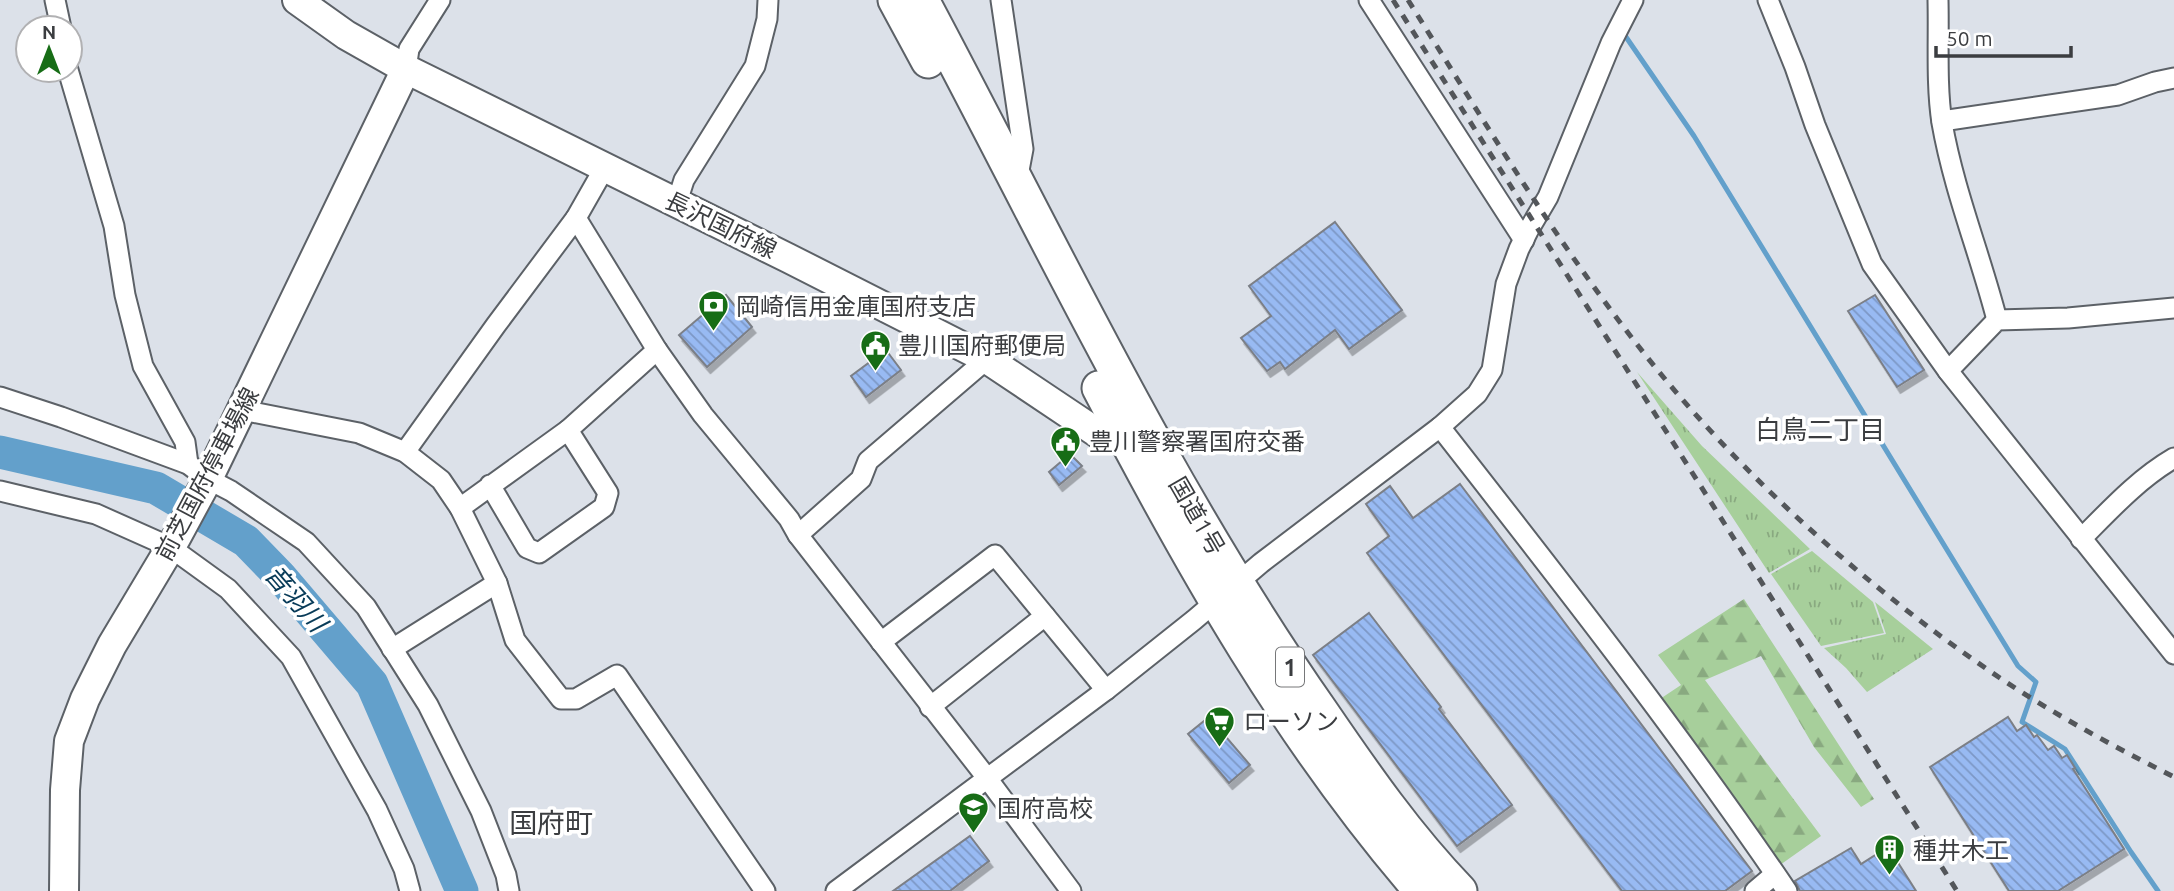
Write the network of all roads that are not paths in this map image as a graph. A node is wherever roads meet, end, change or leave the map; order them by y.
1 (297, 0) edge
2 (440, 0) edge
3 (768, 0) edge
4 (895, 0) edge
5 (922, 0) edge
6 (1001, 0) edge
7 (1369, 0) edge
8 (1633, 0) edge
9 (1768, 0) edge
10 (1938, 0) edge
11 (406, 69) junction
12 (2174, 78) edge
13 (72, 84) edge
14 (1942, 121) junction
15 (605, 167) junction
16 (1017, 183) junction
17 (677, 202) junction
18 (576, 218) junction
19 (1524, 240) junction
20 (2174, 308) edge
21 (1997, 320) junction
22 (657, 350) junction
23 (987, 359) junction
24 (1948, 371) junction
25 (0, 397) edge
26 (242, 410) junction
27 (1440, 427) junction
28 (1134, 429) junction
29 (568, 430) junction
30 (405, 452) junction
31 (2174, 458) edge
32 (198, 471) junction
33 (490, 485) junction
34 (0, 491) edge
35 (460, 508) junction
36 (798, 535) junction
37 (2081, 539) junction
38 (173, 543) junction
39 (497, 583) junction
40 (1226, 593) junction
41 (1045, 616) junction
42 (881, 642) junction
43 (392, 649) junction
44 (2174, 654) edge
45 (1107, 690) junction
46 (930, 707) junction
47 (987, 778) junction
48 (1775, 874) junction
49 (64, 891) edge
50 (410, 891) edge
51 (509, 891) edge
52 (765, 891) edge
53 (836, 891) edge
54 (1071, 891) edge
55 (1422, 891) edge
56 (1460, 891) edge
57 (1755, 891) edge
58 (1787, 891) edge

1 - 11 main road, 長沢国府線
2 - 11 street
3 - 17 street
4 - 28 highway, 国道1号 / 1
5 - 16 highway, 国道1号 / 1
6 - 16 street
7 - 19 street
8 - 19 street
9 - 24 street
10 - 14 street
11 - 15 main road, 長沢国府線
11 - 26 main road, 前芝国府停車場線
12 - 14 street
13 - 32 street
14 - 21 street
15 - 17 main road, 長沢国府線
15 - 18 street
16 - 28 highway, 国道1号 / 1
17 - 23 main road, 長沢国府線
18 - 22 street
18 - 30 street
19 - 27 street
20 - 21 street
21 - 24 street
22 - 29 street
22 - 36 street
23 - 28 main road, 長沢国府線
23 - 36 street
24 - 37 street
25 - 32 street
26 - 30 street
26 - 32 main road, 前芝国府停車場線
27 - 40 street
27 - 48 street
28 - 40 highway, 国道1号 / 1
29 - 33 street
29 - 33 street
30 - 35 street
31 - 37 street
32 - 38 main road, 前芝国府停車場線
32 - 43 street
33 - 35 street
34 - 38 street
35 - 39 street
36 - 42 street
37 - 44 street
38 - 49 main road, 前芝国府停車場線
38 - 50 street
39 - 43 street
39 - 52 street
40 - 45 street
40 - 55 highway, 国道1号 / 1
40 - 56 highway, 国道1号 / 1
41 - 42 street
41 - 45 street
41 - 46 street
42 - 46 street
43 - 51 street
45 - 47 street
46 - 47 street
47 - 53 street
47 - 54 street
48 - 57 street
48 - 58 street

